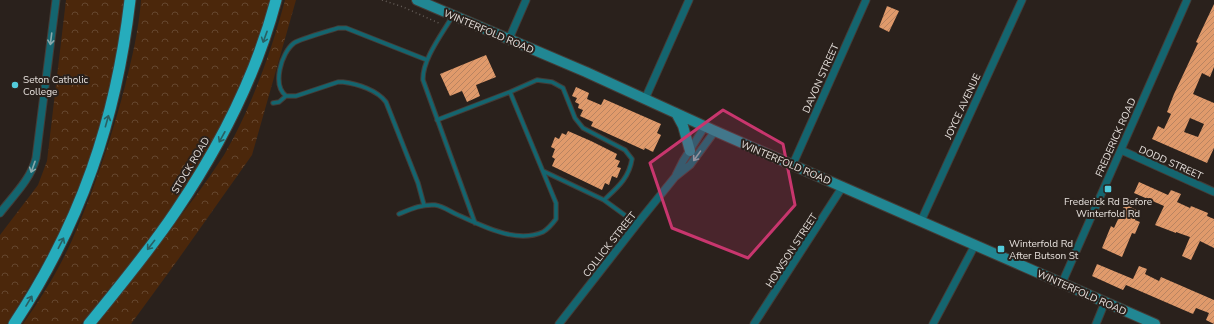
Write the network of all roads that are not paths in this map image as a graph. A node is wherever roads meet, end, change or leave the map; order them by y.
1 (56, 0) edge
2 (130, 0) edge
3 (276, 0) edge
4 (417, 0) edge
5 (526, 0) edge
6 (689, 0) edge
7 (866, 0) edge
8 (1022, 0) edge
9 (1187, 0) edge
10 (453, 16) junction
11 (509, 39) junction
12 (427, 60) junction
13 (510, 92) junction
14 (286, 96) junction
15 (645, 99) junction
16 (273, 103) dead end
17 (676, 113) junction
18 (437, 120) junction
19 (705, 126) junction
20 (715, 131) junction
21 (1121, 150) junction
22 (690, 151) junction
23 (792, 164) junction
24 (543, 171) junction
25 (675, 177) junction
26 (843, 186) junction
27 (1214, 192) edge
28 (604, 200) junction
29 (424, 205) junction
30 (0, 213) edge
31 (399, 214) dead end
32 (921, 221) junction
33 (475, 223) junction
34 (637, 224) junction
35 (975, 245) junction
36 (1062, 283) junction
37 (1105, 302) junction
38 (14, 324) edge
39 (89, 324) edge
40 (559, 324) edge
41 (754, 324) edge
42 (933, 324) edge
43 (1096, 324) edge
44 (1154, 324) edge

1 -> 30 street
38 -> 2 highway
3 -> 39 highway, STOCK ROAD
4 - 10 main road, WINTERFOLD ROAD
5 - 11 street
6 - 15 street
7 - 23 street, DAVON STREET
8 - 32 street, JOYCE AVENUE
9 - 21 street, FREDERICK ROAD
10 - 11 main road, WINTERFOLD ROAD
10 - 12 lane
11 - 15 main road, WINTERFOLD ROAD
12 - 14 lane
12 - 18 lane
13 - 18 lane
13 - 24 lane
13 - 28 lane
14 - 16 lane
14 - 29 lane
15 - 17 main road, WINTERFOLD ROAD
17 - 19 main road, WINTERFOLD ROAD
17 - 22 main road
18 - 33 lane
19 - 20 main road, WINTERFOLD ROAD
19 - 22 street, COLLICK STREET
20 - 23 main road, WINTERFOLD ROAD
20 -> 25 street, COLLICK STREET
21 - 27 street, DODD STREET
21 - 36 street, FREDERICK ROAD
22 - 25 street, COLLICK STREET
23 - 26 main road, WINTERFOLD ROAD
24 - 28 lane
24 - 33 lane
25 - 34 street, COLLICK STREET
26 - 32 main road, WINTERFOLD ROAD
26 - 41 street, HOWSON STREET
28 - 34 lane
29 - 31 lane
29 - 33 lane
32 - 35 main road, WINTERFOLD ROAD
34 - 40 street, COLLICK STREET
35 - 36 main road, WINTERFOLD ROAD
35 - 42 street
36 - 37 main road, WINTERFOLD ROAD
37 - 43 street
37 - 44 main road, WINTERFOLD ROAD

